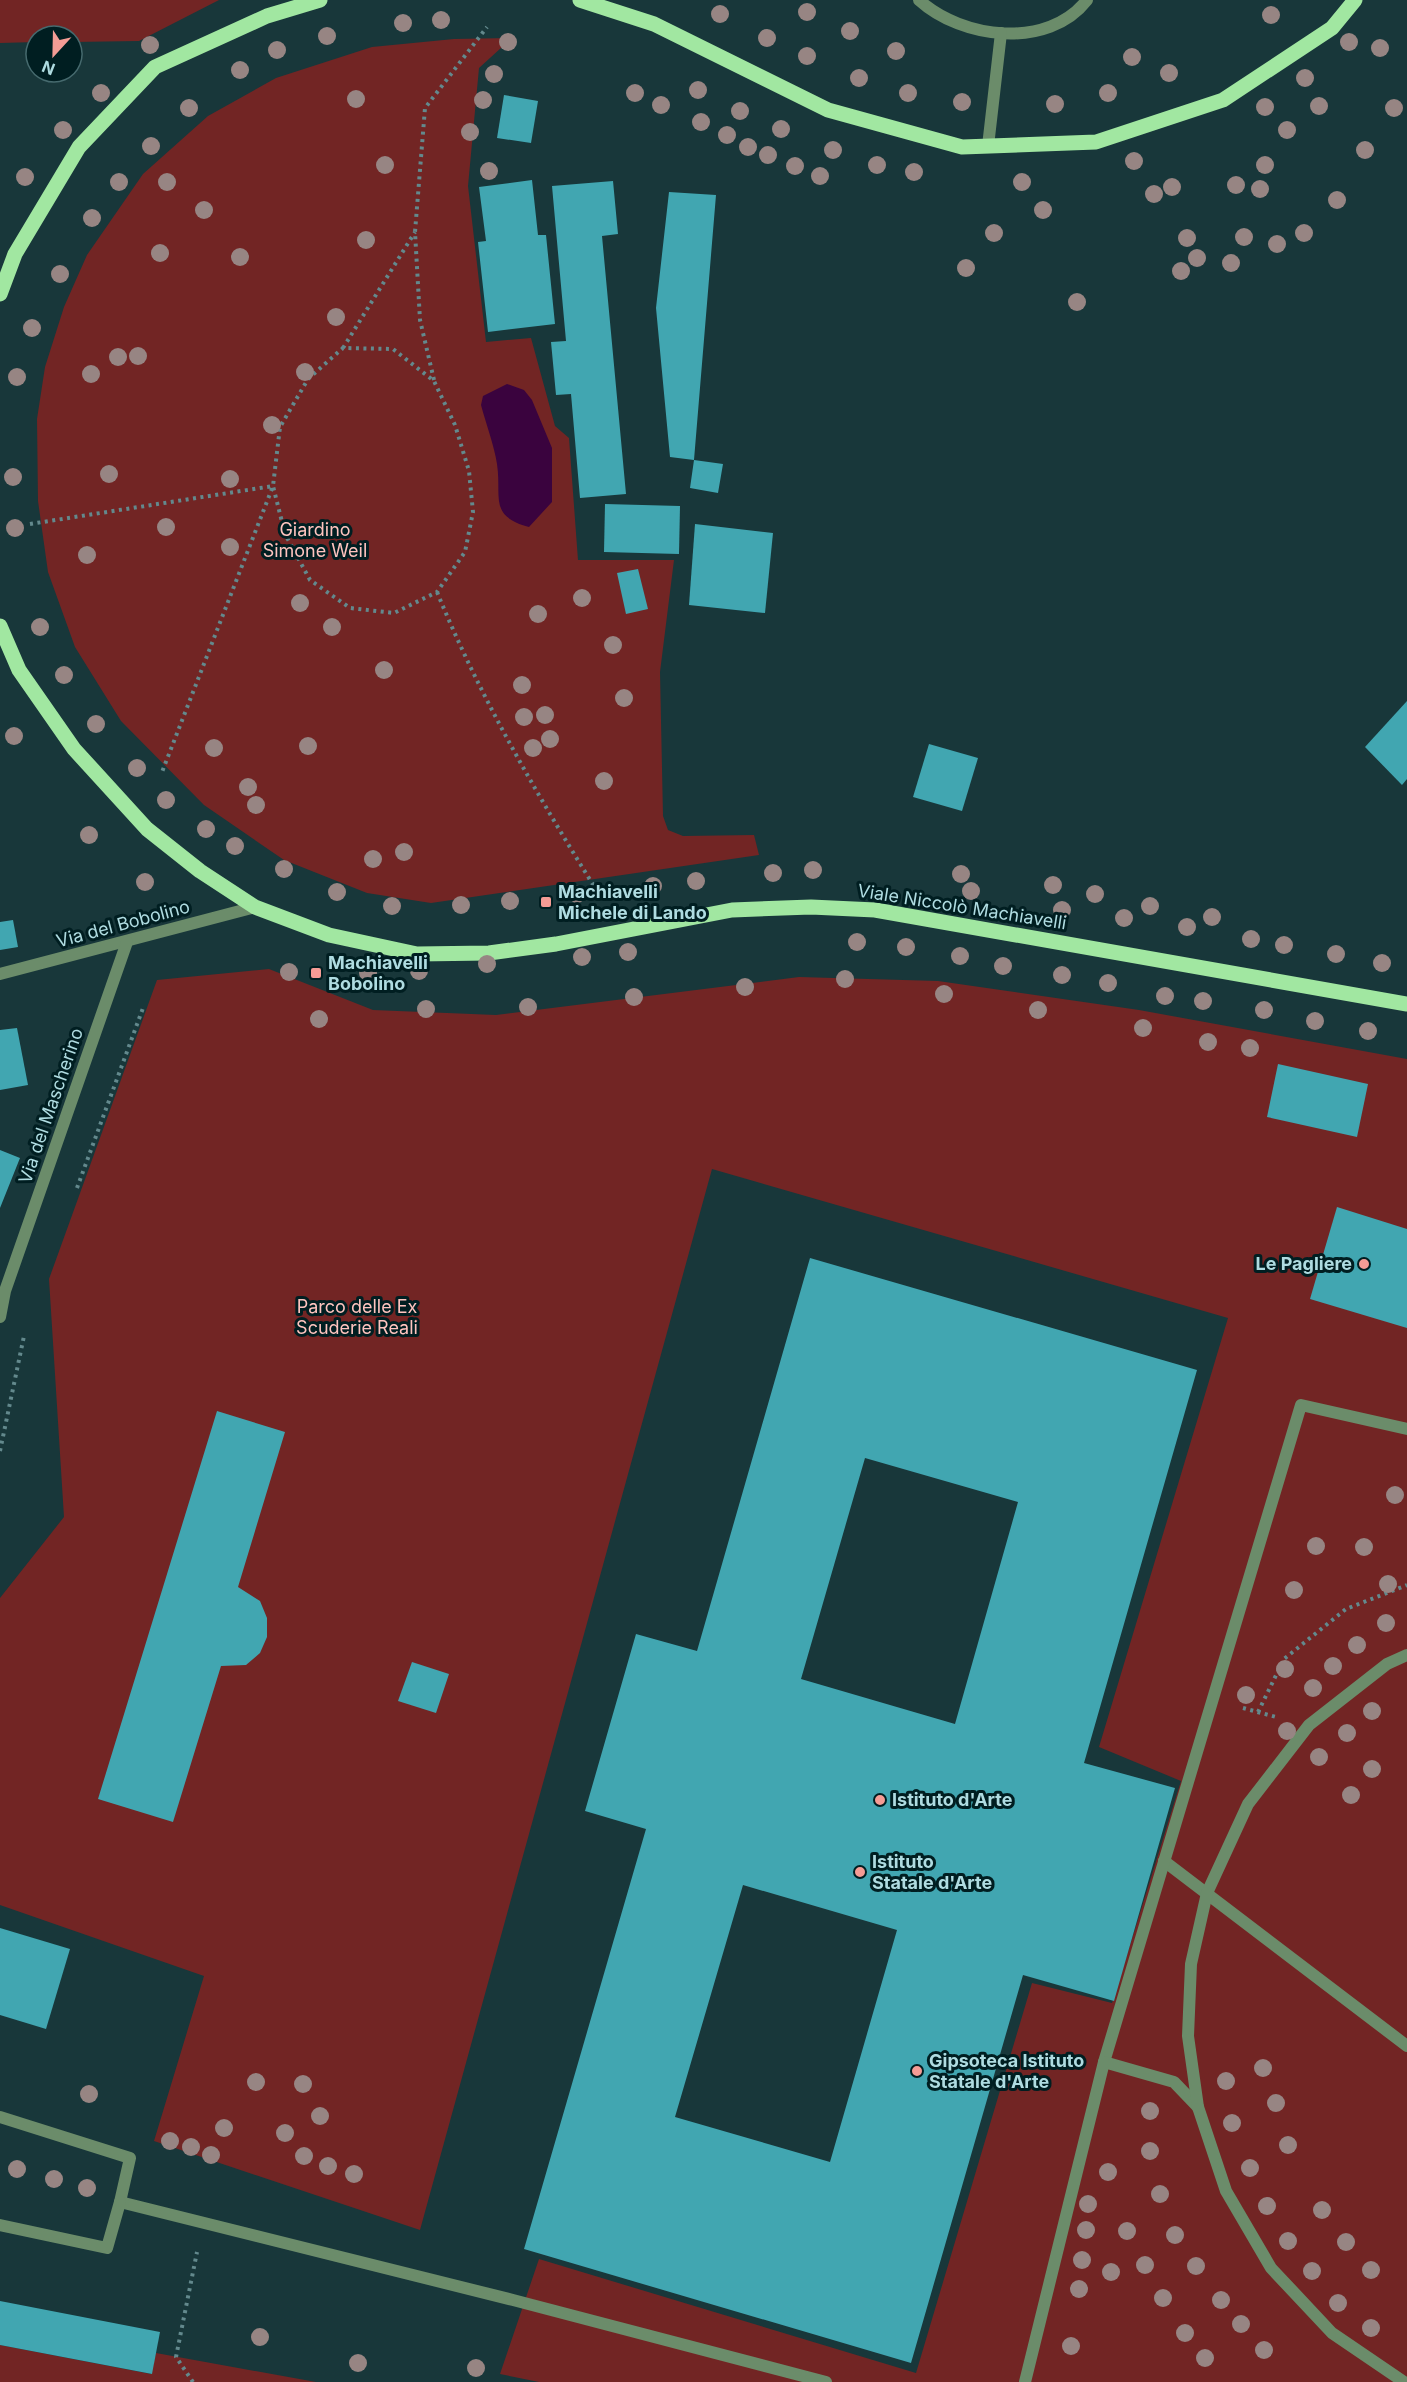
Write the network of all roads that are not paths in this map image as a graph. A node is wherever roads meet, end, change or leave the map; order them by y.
1 (320, 0) edge
2 (580, 0) edge
3 (919, 0) edge
4 (1087, 0) edge
5 (1355, 0) edge
6 (1000, 33) junction
7 (988, 146) junction
8 (0, 294) edge
9 (0, 626) edge
10 (255, 907) junction
11 (127, 942) junction
12 (0, 974) edge
13 (1407, 1004) edge
14 (0, 1317) edge
15 (1407, 1429) edge
16 (1407, 1655) edge
17 (1164, 1861) junction
18 (1207, 1893) junction
19 (1407, 2046) edge
20 (1104, 2062) junction
21 (1198, 2107) junction
22 (0, 2117) edge
23 (120, 2202) junction
24 (0, 2225) edge
25 (826, 2382) edge
26 (1025, 2382) edge
27 (1404, 2382) edge

1 - 8 main road
2 - 7 main road
3 - 6 street
4 - 6 street
5 - 7 main road
6 - 7 street
9 - 10 main road, Viale Niccolò Machiavelli
10 - 11 street, Via del Bobolino
10 - 13 main road, Viale Niccolò Machiavelli
11 - 12 street, Via del Bobolino
11 - 14 street, Via del Mascherino
15 - 17 street
16 - 18 street
17 - 18 street
17 - 20 street
18 - 19 street
18 - 21 street
20 - 21 street
20 - 26 street
21 - 27 street
22 - 23 street
23 - 24 street
23 - 25 street

